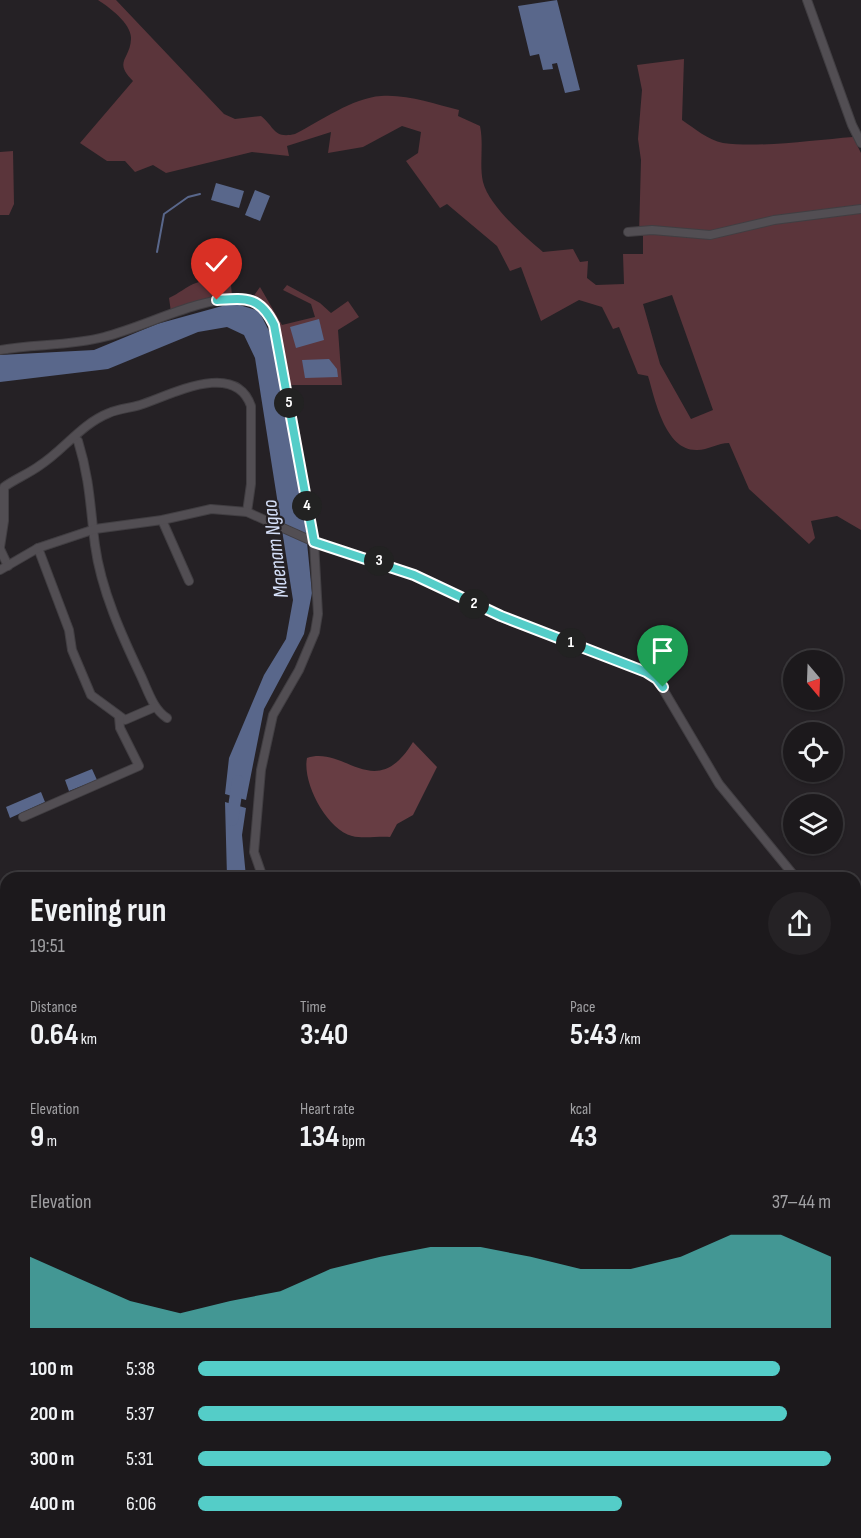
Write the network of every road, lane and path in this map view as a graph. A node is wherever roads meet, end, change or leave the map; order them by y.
1 (807, 0) edge
2 (861, 143) edge
3 (861, 209) edge
4 (628, 232) dead end
5 (0, 350) edge
6 (74, 438) junction
7 (247, 512) junction
8 (162, 520) junction
9 (95, 529) junction
10 (313, 541) junction
11 (0, 548) edge
12 (38, 548) junction
13 (8, 566) junction
14 (0, 570) edge
15 (189, 581) dead end
16 (156, 707) junction
17 (119, 717) junction
18 (167, 718) dead end
19 (23, 817) dead end
20 (260, 872) edge
21 (791, 872) edge

1 - 2 street
3 - 4 street
5 - 10 street
6 - 7 street
6 - 9 street
6 - 11 street
7 - 8 street
7 - 10 street
8 - 9 street
8 - 15 street
9 - 12 street
9 - 16 street
10 - 20 street
10 - 21 street
11 - 13 street
12 - 13 street
12 - 17 street
13 - 14 street
16 - 17 street
16 - 18 street
17 - 19 street

